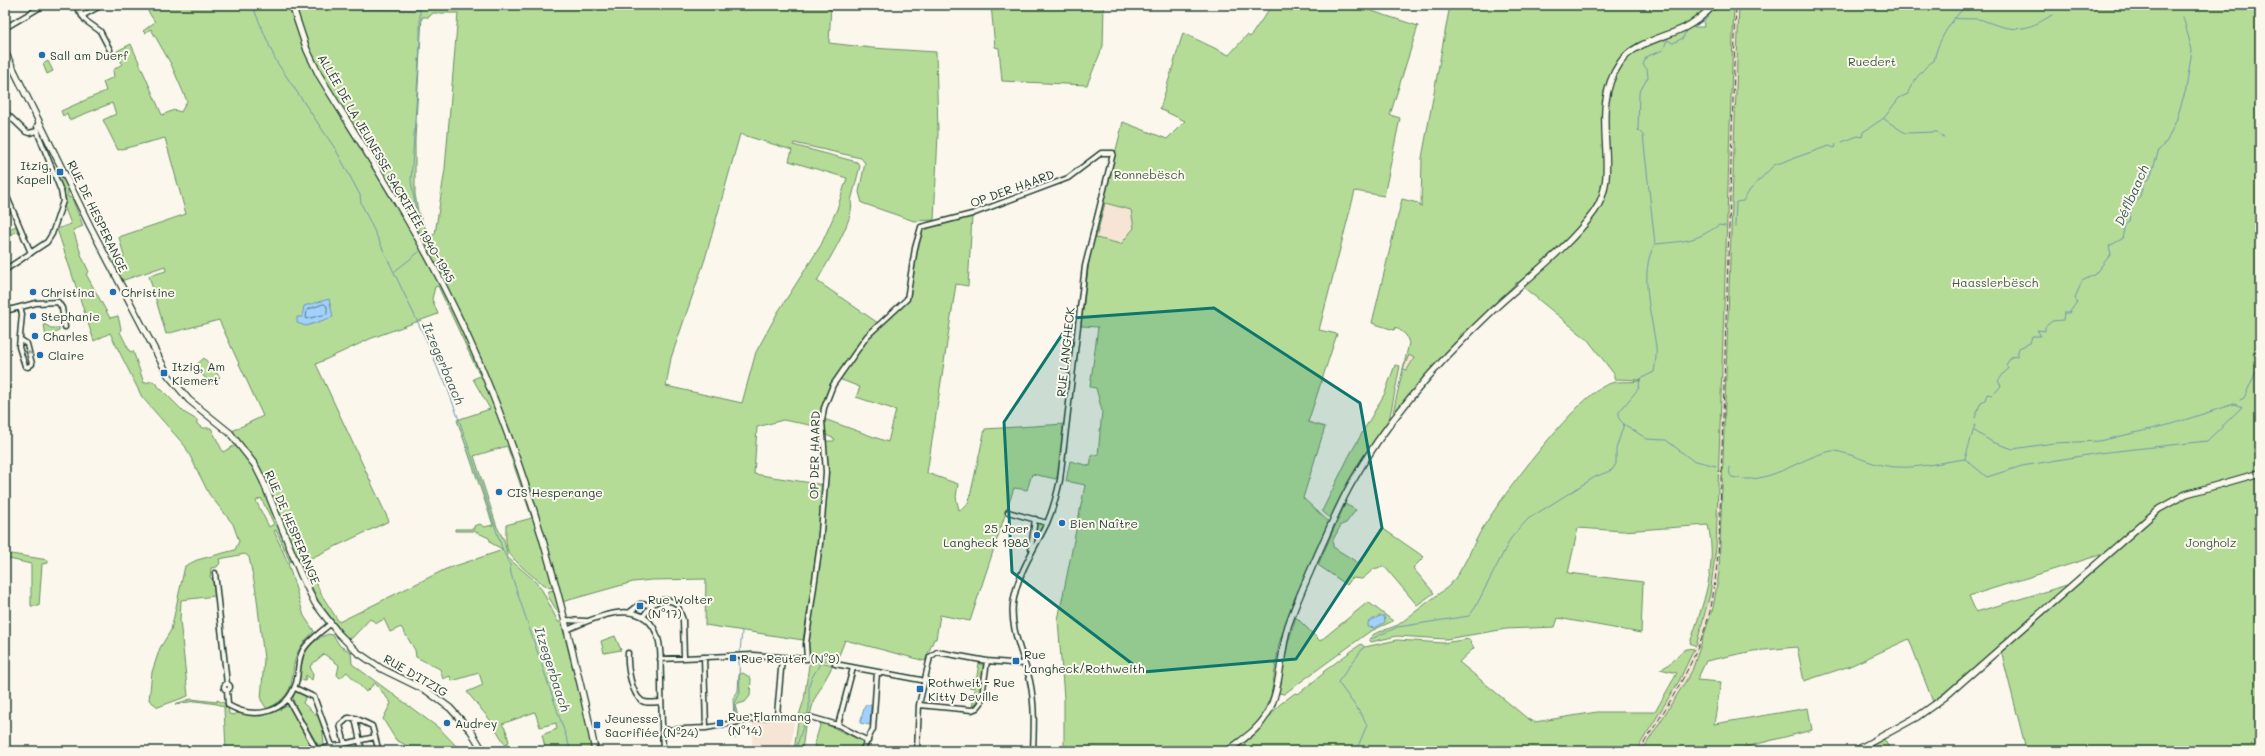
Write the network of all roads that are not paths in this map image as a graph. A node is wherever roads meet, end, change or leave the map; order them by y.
1 (44, 5) edge
2 (75, 5) edge
3 (102, 5) edge
4 (292, 5) edge
5 (1714, 5) edge
6 (82, 16) junction
7 (5, 28) edge
8 (110, 50) dead end
9 (5, 52) edge
10 (5, 112) edge
11 (39, 122) junction
12 (37, 131) junction
13 (1113, 153) joint
14 (5, 192) edge
15 (31, 253) junction
16 (5, 270) edge
17 (20, 307) junction
18 (5, 311) edge
19 (65, 327) dead end
20 (21, 340) junction
21 (2260, 473) edge
22 (1008, 512) dead end
23 (1035, 520) junction
24 (1047, 522) junction
25 (1031, 550) junction
26 (215, 573) dead end
27 (651, 605) junction
28 (630, 612) junction
29 (643, 617) junction
30 (564, 620) junction
31 (586, 621) junction
32 (330, 624) junction
33 (567, 630) junction
34 (628, 654) dead end
35 (704, 657) junction
36 (684, 658) junction
37 (782, 658) junction
38 (660, 659) junction
39 (987, 661) junction
40 (835, 664) dead end
41 (1024, 664) junction
42 (852, 668) junction
43 (878, 672) junction
44 (921, 680) dead end
45 (297, 689) dead end
46 (288, 699) junction
47 (661, 702) junction
48 (919, 705) junction
49 (810, 717) dead end
50 (355, 718) junction
51 (838, 725) junction
52 (706, 728) junction
53 (662, 730) junction
54 (375, 737) junction
55 (360, 740) junction
56 (868, 741) junction
57 (344, 744) junction
58 (332, 746) junction
59 (317, 750) edge
60 (362, 751) edge
61 (382, 751) edge
62 (483, 751) edge
63 (595, 751) edge
64 (663, 751) edge
65 (862, 751) edge
66 (917, 751) edge
67 (1033, 751) edge
68 (1228, 751) edge
69 (1854, 751) edge

1 - 7 street
2 - 6 street
3 - 6 street
4 - 30 main road, ALLÉE DE LA JEUNESSE SACRIFIÉE 1940-1945
5 - 68 main road
6 - 8 street
9 - 11 main road, RUE DE HESPERANGE
10 - 12 street
11 - 12 street
11 - 32 main road, RUE DE HESPERANGE
12 - 15 street
13 - 24 street, RUE LANGHECK
13 - 37 street, OP DER HAARD
14 - 15 street
15 - 16 street
17 - 18 street
17 - 19 street
17 - 20 street
20 -> 20 street
21 - 69 main road
22 - 23 street
23 - 24 street
23 - 25 street, RUE LANGHECK
24 - 25 street, RUE LANGHECK
25 - 41 street, RUE LANGHECK
26 - 46 street
27 - 28 street
27 - 29 street
27 - 36 street
28 - 29 street
28 - 31 street
29 - 38 street
30 - 31 street
30 - 33 main road, ALLÉE DE LA JEUNESSE SACRIFIÉE 1940-1945
31 - 33 street
32 - 46 street
32 - 62 main road, RUE D'ITZIG
33 - 63 main road, ALLÉE DE LA JEUNESSE SACRIFIÉE 1940-1945
34 - 47 street
35 - 36 street
35 - 37 street
35 - 52 street
36 - 38 street
37 - 52 street
38 - 47 street
39 - 41 street
39 - 48 street
39 - 48 street
40 - 42 street
41 - 67 street, RUE LANGHECK
42 - 43 street
42 - 51 street
43 - 44 street
43 - 56 street
45 - 58 street
46 - 59 street
47 - 53 street
48 - 66 street
49 - 51 street
50 - 54 street
50 - 55 street
50 - 57 street
51 - 56 street
52 - 53 street
53 - 64 street
54 - 55 street
54 - 61 street
55 - 57 street
55 - 60 street
56 - 65 street
57 - 58 street
58 - 59 street

